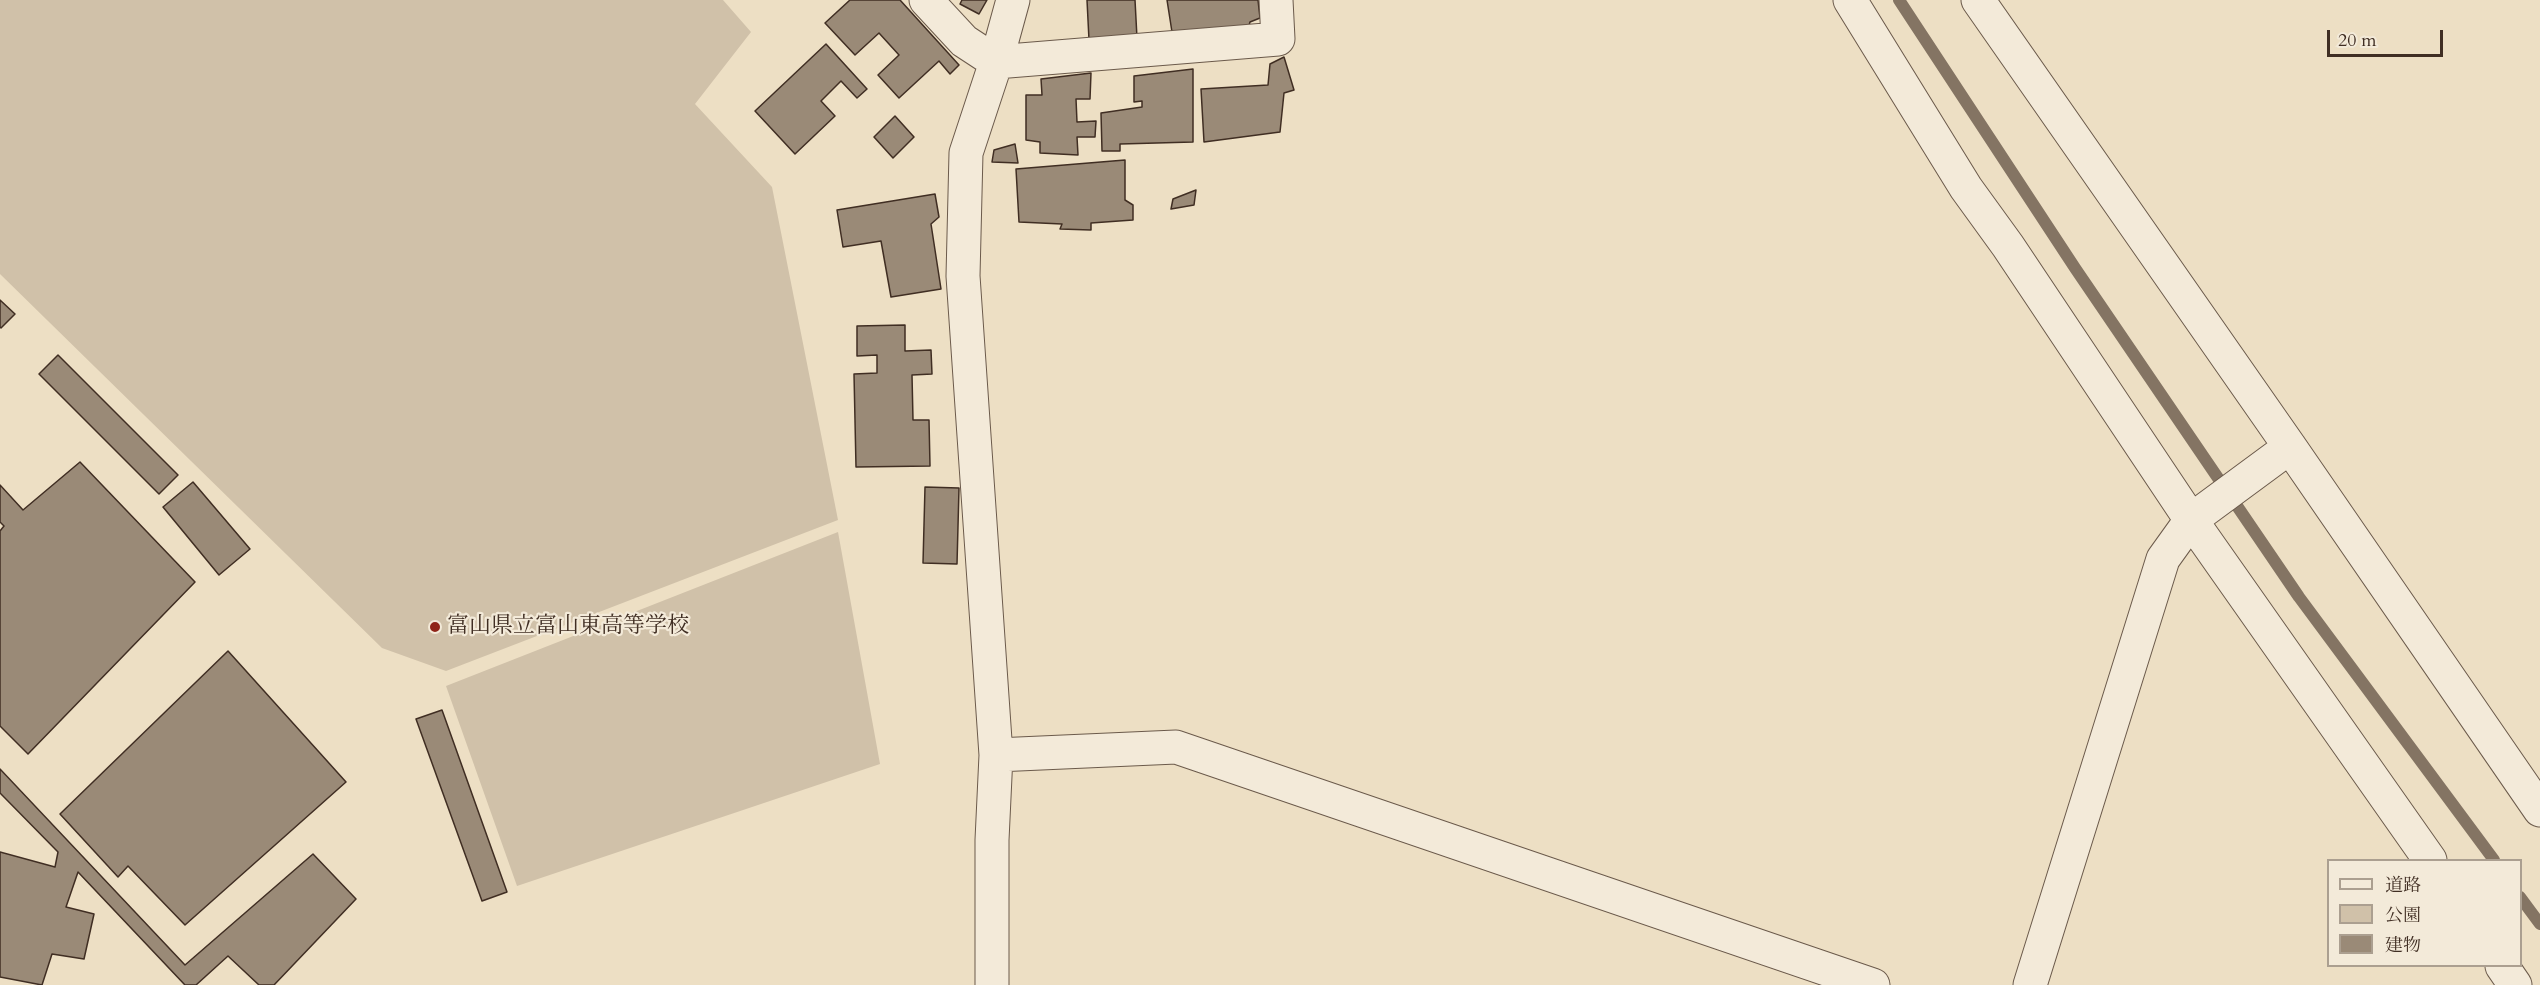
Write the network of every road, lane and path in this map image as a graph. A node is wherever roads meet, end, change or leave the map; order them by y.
1 (926, 0) edge
2 (1013, 0) edge
3 (1276, 0) edge
4 (1850, 0) edge
5 (1978, 0) edge
6 (996, 62) junction
7 (2290, 447) junction
8 (2191, 520) junction
9 (996, 755) junction
10 (2540, 810) edge
11 (2429, 859) edge
12 (2503, 967) edge
13 (992, 985) edge
14 (1873, 985) edge
15 (2030, 985) edge
16 (2515, 985) edge

1 - 6 street
2 - 6 street
3 - 6 street
4 - 8 street
5 - 7 street
6 - 9 street
7 - 8 street
7 - 10 street
8 - 11 street
8 - 15 street
9 - 13 street
9 - 14 street
12 - 16 street

